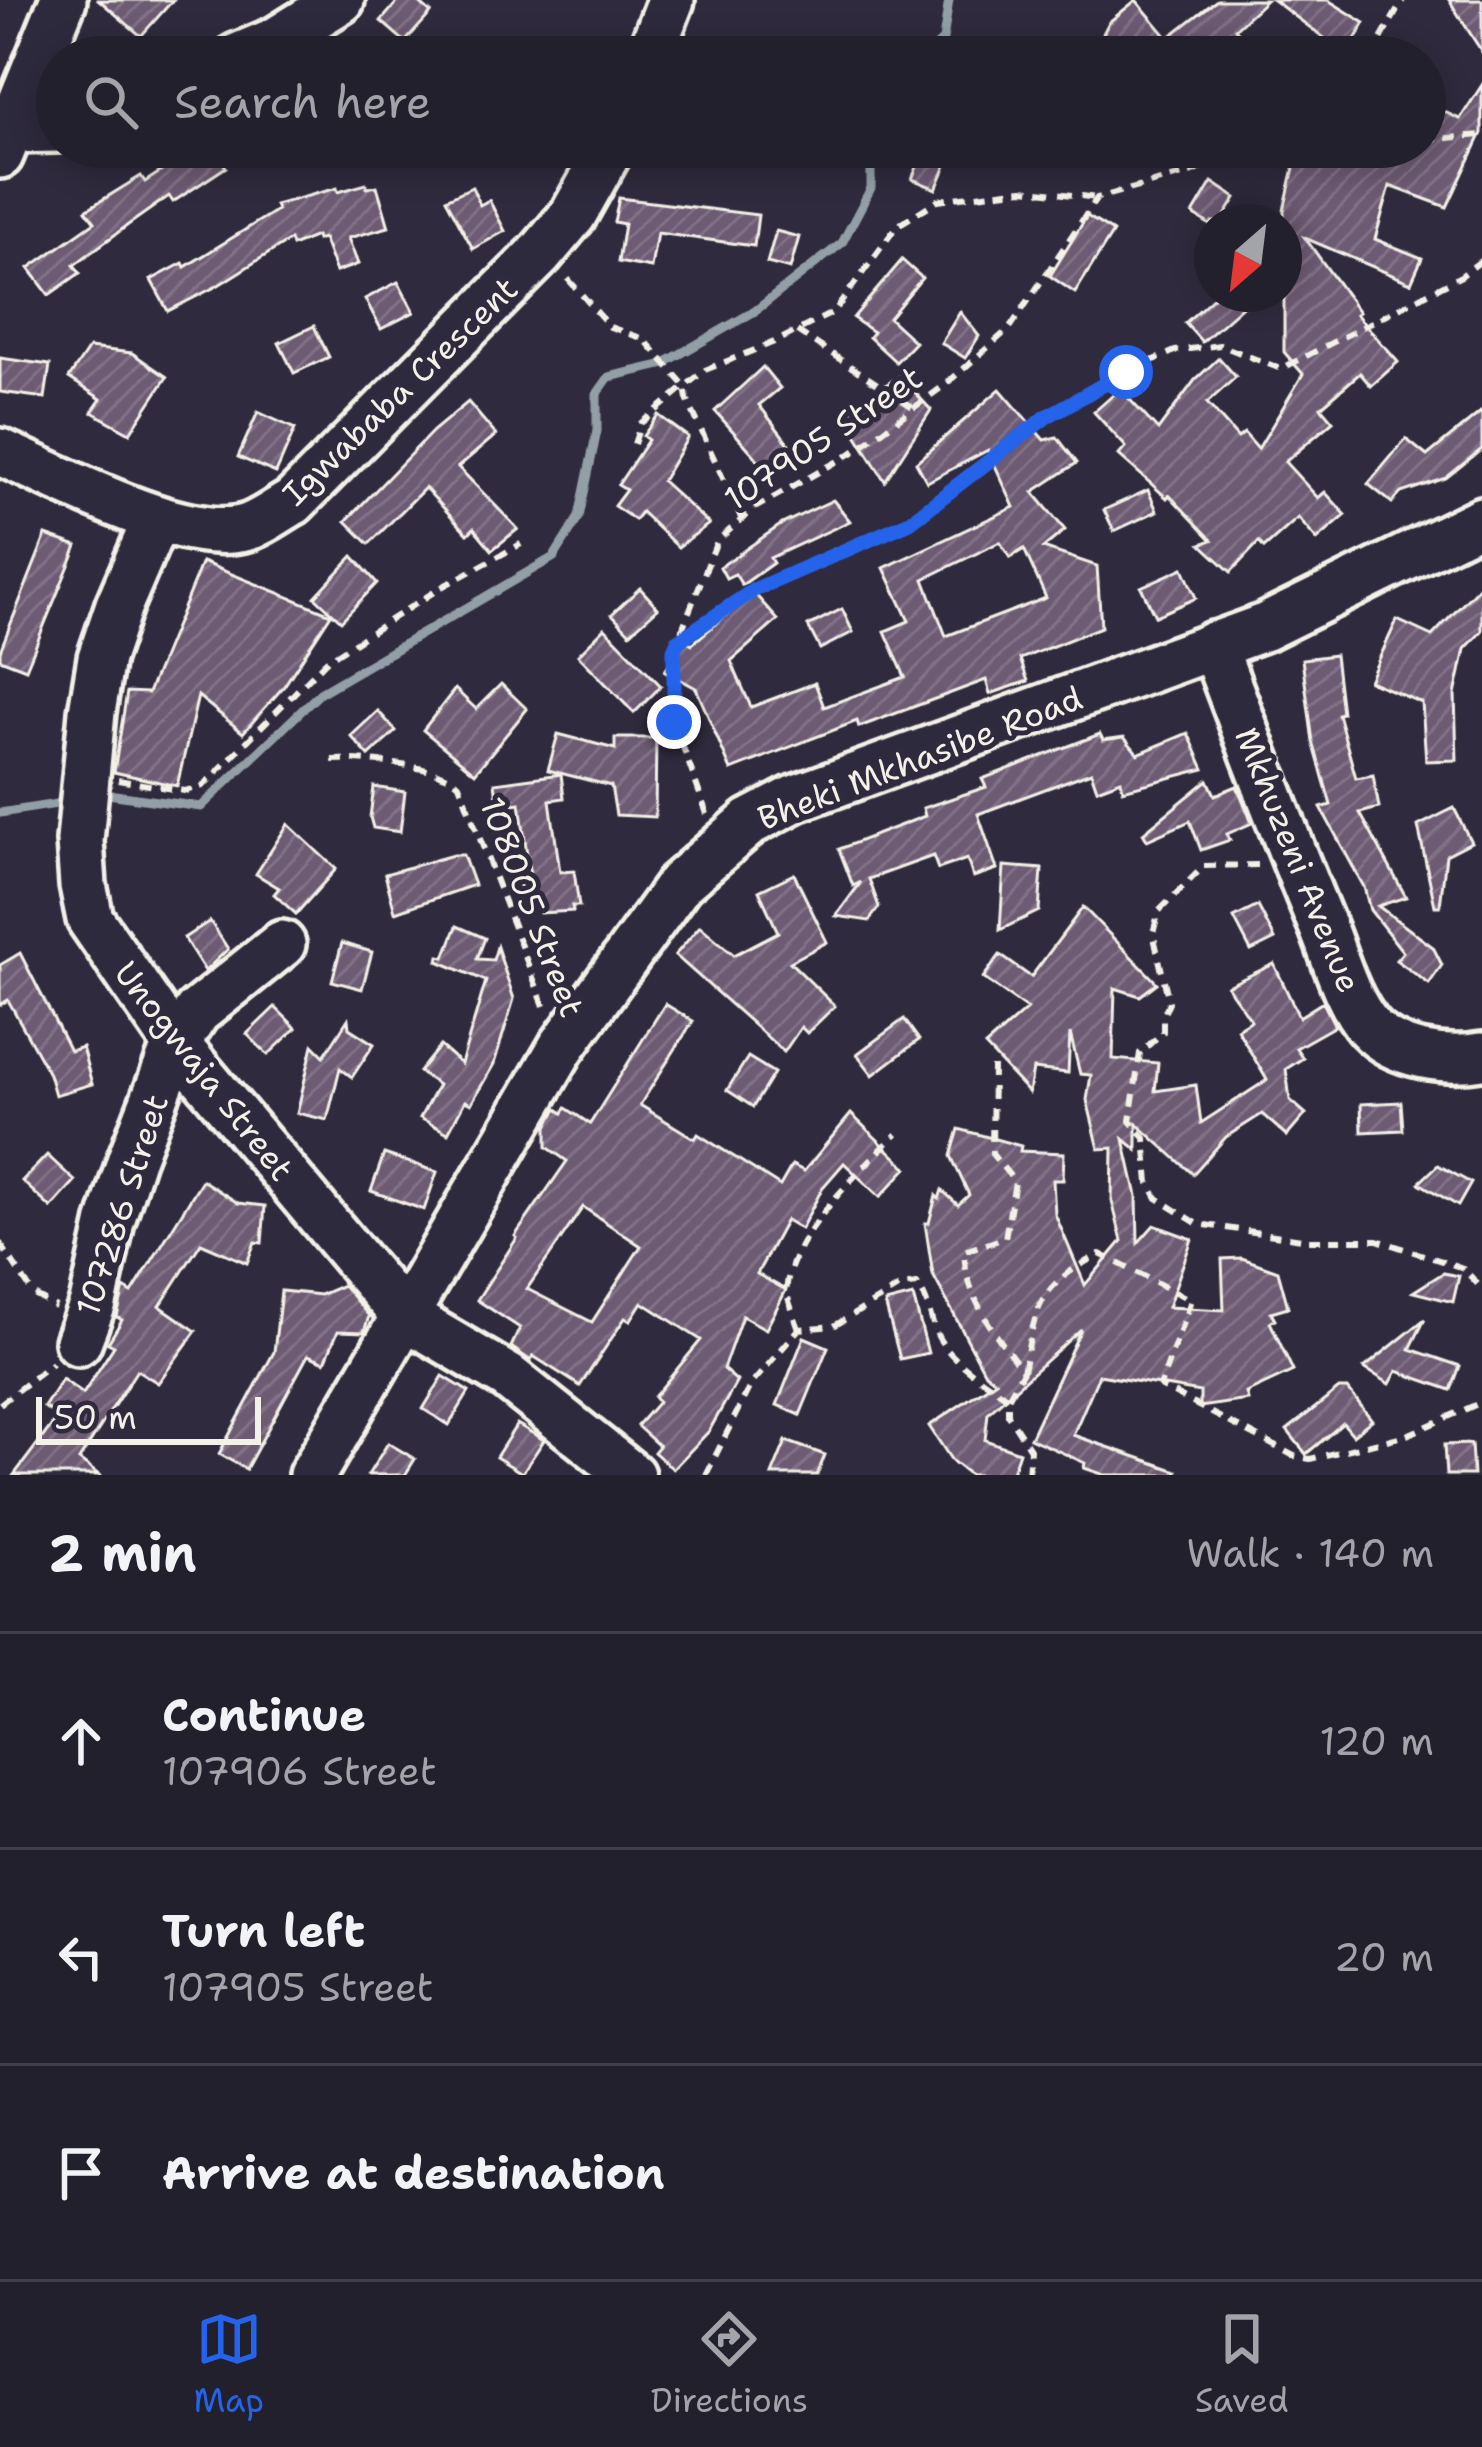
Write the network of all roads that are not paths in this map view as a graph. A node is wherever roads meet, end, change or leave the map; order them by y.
1 (63, 0) edge
2 (341, 0) edge
3 (671, 0) edge
4 (47, 36) edge
5 (283, 36) edge
6 (657, 36) edge
7 (36, 62) edge
8 (36, 132) edge
9 (3, 137) edge
10 (599, 168) edge
11 (0, 452) edge
12 (156, 519) junction
13 (1482, 520) edge
14 (1213, 645) junction
15 (282, 944) dead end
16 (176, 1043) junction
17 (1482, 1057) edge
18 (404, 1315) junction
19 (82, 1332) road end
20 (312, 1475) edge
21 (631, 1475) edge

1 - 4 street
2 - 5 street
3 - 6 street
7 - 9 street
8 - 9 street
10 - 12 street, Igwababa Crescent
11 - 12 street, Igwababa Crescent
12 - 16 street, Unogwaja Street
13 - 14 street, Bheki Mkhasibe Road
14 - 17 street, Mkhuzeni Avenue
14 - 18 street, Bheki Mkhasibe Road
15 - 16 street, 107286 Street
16 - 18 street, Unogwaja Street
16 - 19 street, 107286 Street
18 - 20 street, Bheki Mkhasibe Road
18 - 21 street, Unogwaja Street

